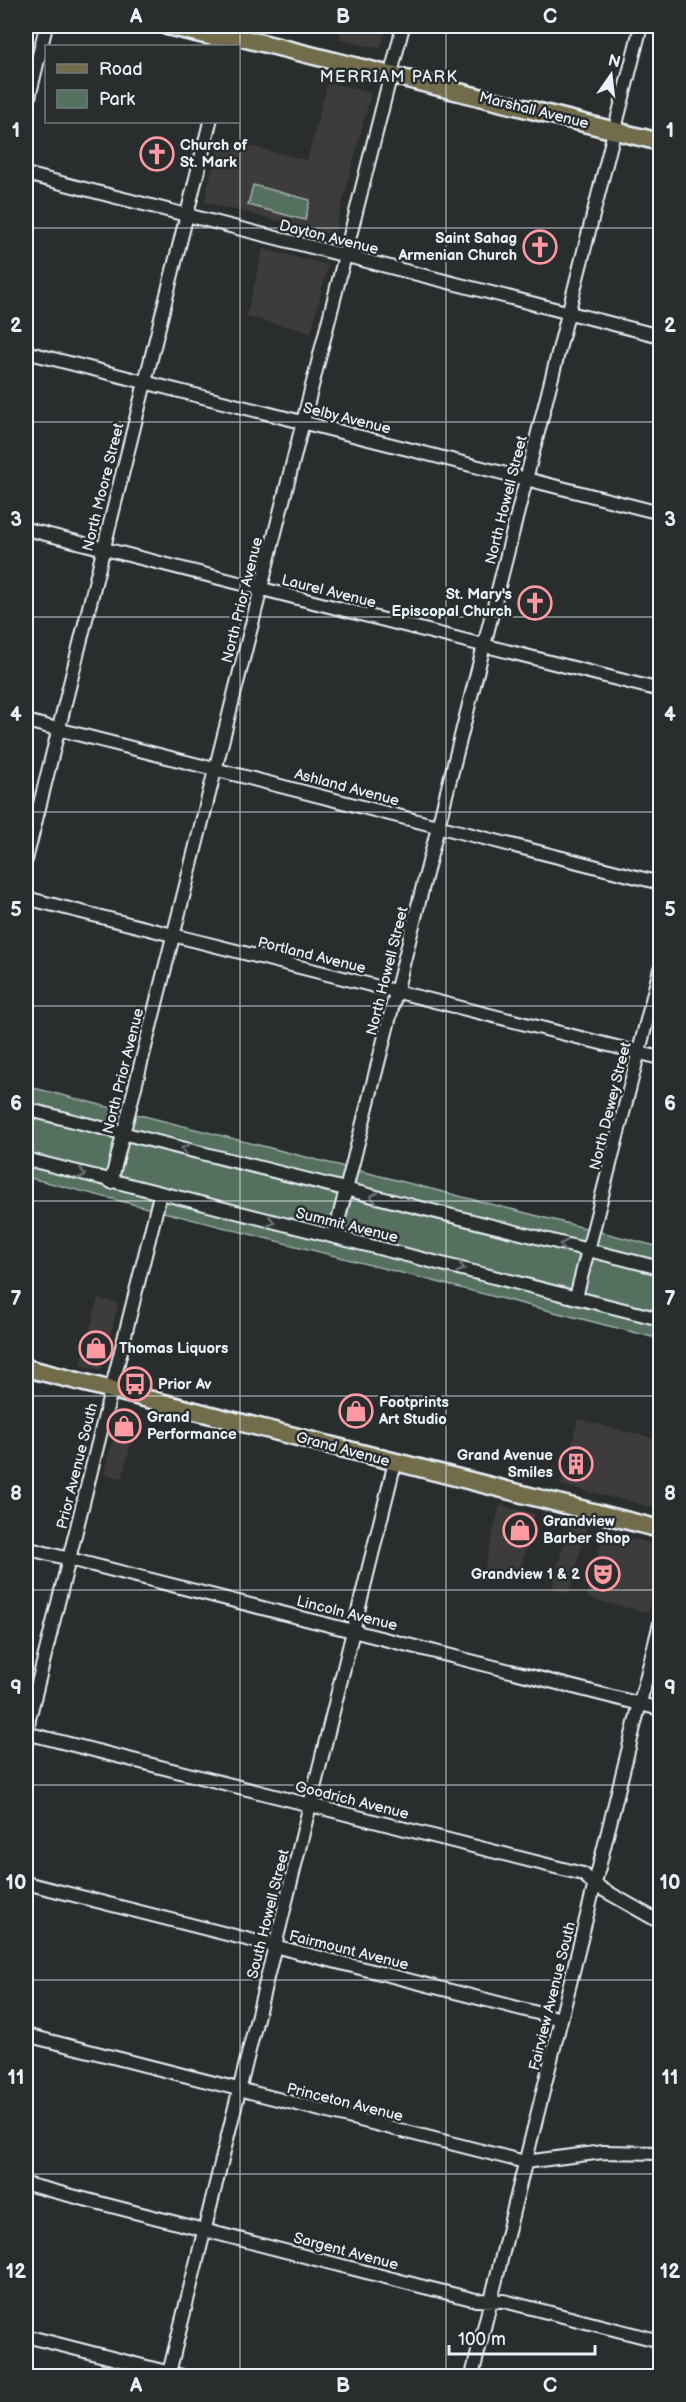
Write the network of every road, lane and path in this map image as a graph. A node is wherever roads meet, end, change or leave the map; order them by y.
1 (46, 26) edge
2 (166, 26) edge
3 (215, 26) edge
4 (404, 26) edge
5 (641, 26) edge
6 (234, 36) edge
7 (392, 74) junction
8 (26, 110) edge
9 (210, 123) edge
10 (614, 130) junction
11 (660, 142) edge
12 (26, 174) edge
13 (186, 216) junction
14 (345, 256) junction
15 (570, 312) junction
16 (660, 336) edge
17 (26, 352) edge
18 (145, 382) junction
19 (303, 422) junction
20 (527, 480) junction
21 (660, 513) edge
22 (26, 529) edge
23 (103, 548) junction
24 (261, 589) junction
25 (485, 645) junction
26 (660, 690) edge
27 (26, 721) edge
28 (58, 729) junction
29 (216, 768) junction
30 (439, 826) junction
31 (26, 860) edge
32 (660, 883) edge
33 (26, 898) edge
34 (173, 935) junction
35 (660, 969) edge
36 (396, 992) junction
37 (639, 1052) junction
38 (660, 1058) edge
39 (26, 1109) edge
40 (123, 1132) junction
41 (26, 1160) edge
42 (111, 1182) junction
43 (346, 1190) junction
44 (160, 1195) junction
45 (334, 1237) junction
46 (588, 1251) junction
47 (660, 1268) edge
48 (576, 1297) junction
49 (660, 1319) edge
50 (26, 1368) edge
51 (112, 1390) junction
52 (395, 1462) junction
53 (660, 1529) edge
54 (26, 1548) edge
55 (69, 1558) junction
56 (660, 1623) edge
57 (353, 1630) junction
58 (640, 1704) junction
59 (660, 1709) edge
60 (26, 1737) edge
61 (310, 1804) junction
62 (26, 1883) edge
63 (595, 1885) junction
64 (660, 1922) edge
65 (276, 1946) junction
66 (561, 2019) junction
67 (26, 2035) edge
68 (240, 2091) junction
69 (660, 2153) edge
70 (525, 2163) junction
71 (26, 2184) edge
72 (206, 2230) junction
73 (491, 2300) junction
74 (26, 2336) edge
75 (660, 2341) edge
76 (169, 2373) junction
77 (182, 2376) edge
78 (472, 2376) edge

1 - 8 street
2 - 6 main road, Marshall Avenue
3 - 6 main road, Marshall Avenue
4 - 7 street, North Prior Avenue
5 - 10 street, North Howell Street
6 - 7 main road, Marshall Avenue
7 - 10 main road, Marshall Avenue
7 - 14 street, North Prior Avenue
9 - 13 street, North Moore Street
10 - 11 main road, Marshall Avenue
10 - 15 street, North Howell Street
12 - 13 street, Dayton Avenue
13 - 14 street, Dayton Avenue
13 - 18 street, North Moore Street
14 - 15 street, Dayton Avenue
14 - 19 street, North Prior Avenue
15 - 16 street, Dayton Avenue
15 - 20 street, North Howell Street
17 - 18 street, Selby Avenue
18 - 19 street, Selby Avenue
18 - 23 street, North Moore Street
19 - 20 street, Selby Avenue
19 - 24 street, North Prior Avenue
20 - 21 street, Selby Avenue
20 - 25 street, North Howell Street
22 - 23 street, Laurel Avenue
23 - 24 street, Laurel Avenue
23 - 28 street, North Moore Street
24 - 25 street, Laurel Avenue
24 - 29 street, North Prior Avenue
25 - 26 street, Laurel Avenue
25 - 30 street, North Howell Street
27 - 28 street, Ashland Avenue
28 - 29 street, Ashland Avenue
28 - 31 street, North Moore Street
29 - 30 street, Ashland Avenue
29 - 34 street, North Prior Avenue
30 - 32 street, Ashland Avenue
30 - 36 street, North Howell Street
33 - 34 street, Portland Avenue
34 - 36 street, Portland Avenue
34 - 40 street, North Prior Avenue
35 - 37 street, North Dewey Street
36 - 37 street, Portland Avenue
36 - 43 street, North Howell Street
37 - 38 street, Portland Avenue
37 - 46 street, North Dewey Street
39 - 40 street
40 - 42 street, North Prior Avenue
43 -> 40 street
41 -> 42 street, Summit Avenue
42 - 44 street, Summit Avenue
43 - 45 street
46 -> 43 street
44 -> 45 street, Summit Avenue
44 - 51 street, Prior Avenue South
45 -> 48 street, Summit Avenue
46 - 47 street
46 - 48 street, North Dewey Street
48 - 49 street, Summit Avenue
50 - 51 main road, Grand Avenue
51 - 52 main road, Grand Avenue
51 - 55 street, Prior Avenue South
52 - 53 main road, Grand Avenue
52 - 57 street, South Howell Street
54 - 55 street, Lincoln Avenue
55 - 57 street, Lincoln Avenue
55 - 60 street, Prior Avenue South
56 - 58 street, Fairview Avenue South
57 - 58 street, Lincoln Avenue
57 - 61 street, South Howell Street
58 - 59 street, Lincoln Avenue
58 - 63 street, Fairview Avenue South
60 - 61 street, Goodrich Avenue
61 - 63 street, Goodrich Avenue
61 - 65 street, South Howell Street
62 - 65 street, Fairmount Avenue
63 - 64 street, Goodrich Avenue
63 - 66 street, Fairview Avenue South
65 - 66 street, Fairmount Avenue
65 - 68 street, South Howell Street
66 - 70 street, Fairview Avenue South
67 - 68 street, Princeton Avenue
68 - 70 street, Princeton Avenue
68 - 72 street, South Howell Street
69 - 70 street, Princeton Avenue
70 - 73 street, Fairview Avenue South
71 - 72 street, Sargent Avenue
72 - 73 street, Sargent Avenue
72 - 76 street, South Howell Street
73 - 75 street, Sargent Avenue
73 - 78 street, Fairview Avenue South
74 - 76 street
76 - 77 street

